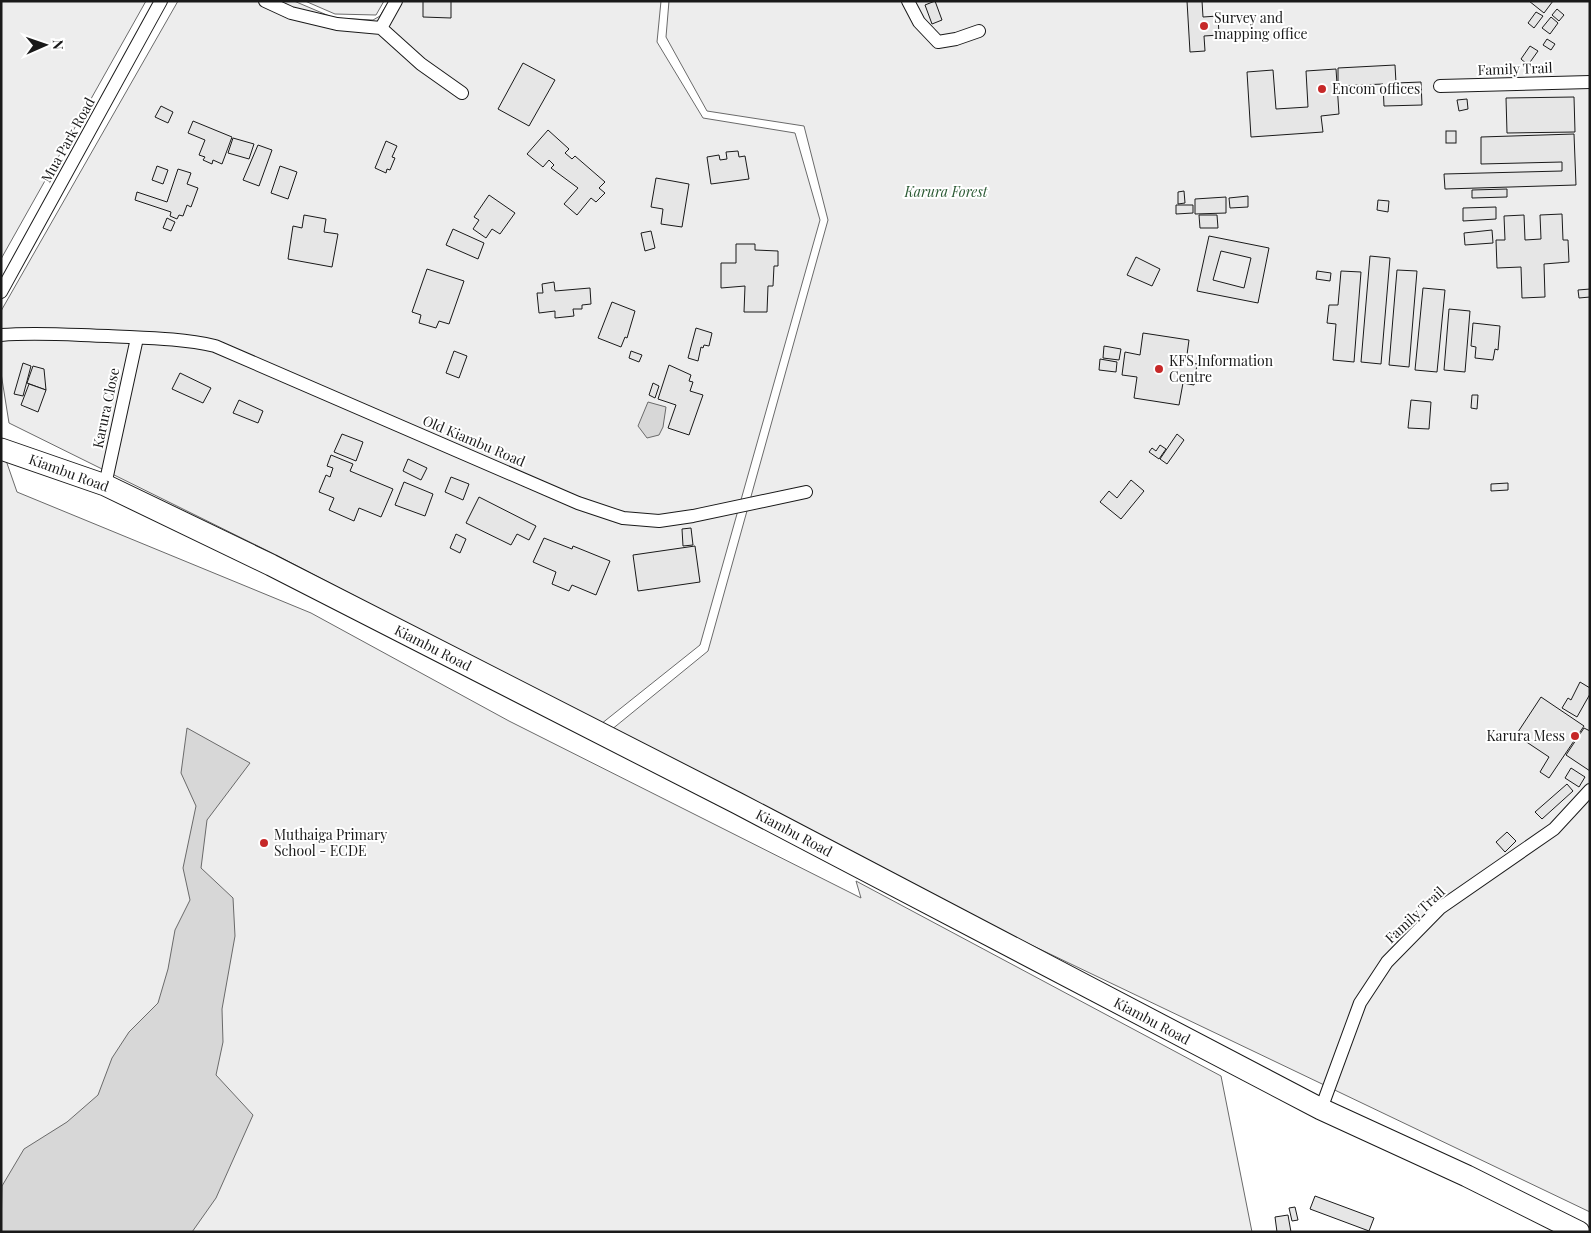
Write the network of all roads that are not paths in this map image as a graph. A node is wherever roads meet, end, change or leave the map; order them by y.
1 (161, 1) edge
2 (265, 1) edge
3 (396, 1) edge
4 (908, 1) edge
5 (381, 28) junction
6 (979, 32) dead end
7 (1590, 82) edge
8 (1440, 86) dead end
9 (462, 92) dead end
10 (1, 292) edge
11 (1, 335) edge
12 (137, 338) junction
13 (1, 449) edge
14 (105, 485) junction
15 (806, 492) dead end
16 (1590, 790) edge
17 (1321, 1109) junction
18 (1580, 1232) edge

1 - 10 street, Mua Park Road
2 - 5 street
3 - 5 street
4 - 6 street
5 - 9 street
7 - 8 street, Family Trail
11 - 12 street
12 - 14 street, Karura Close
12 - 15 street, Old Kiambu Road
13 - 14 highway, Kiambu Road
14 - 17 highway, Kiambu Road
16 - 17 street, Family Trail
17 - 18 highway, Kiambu Road

